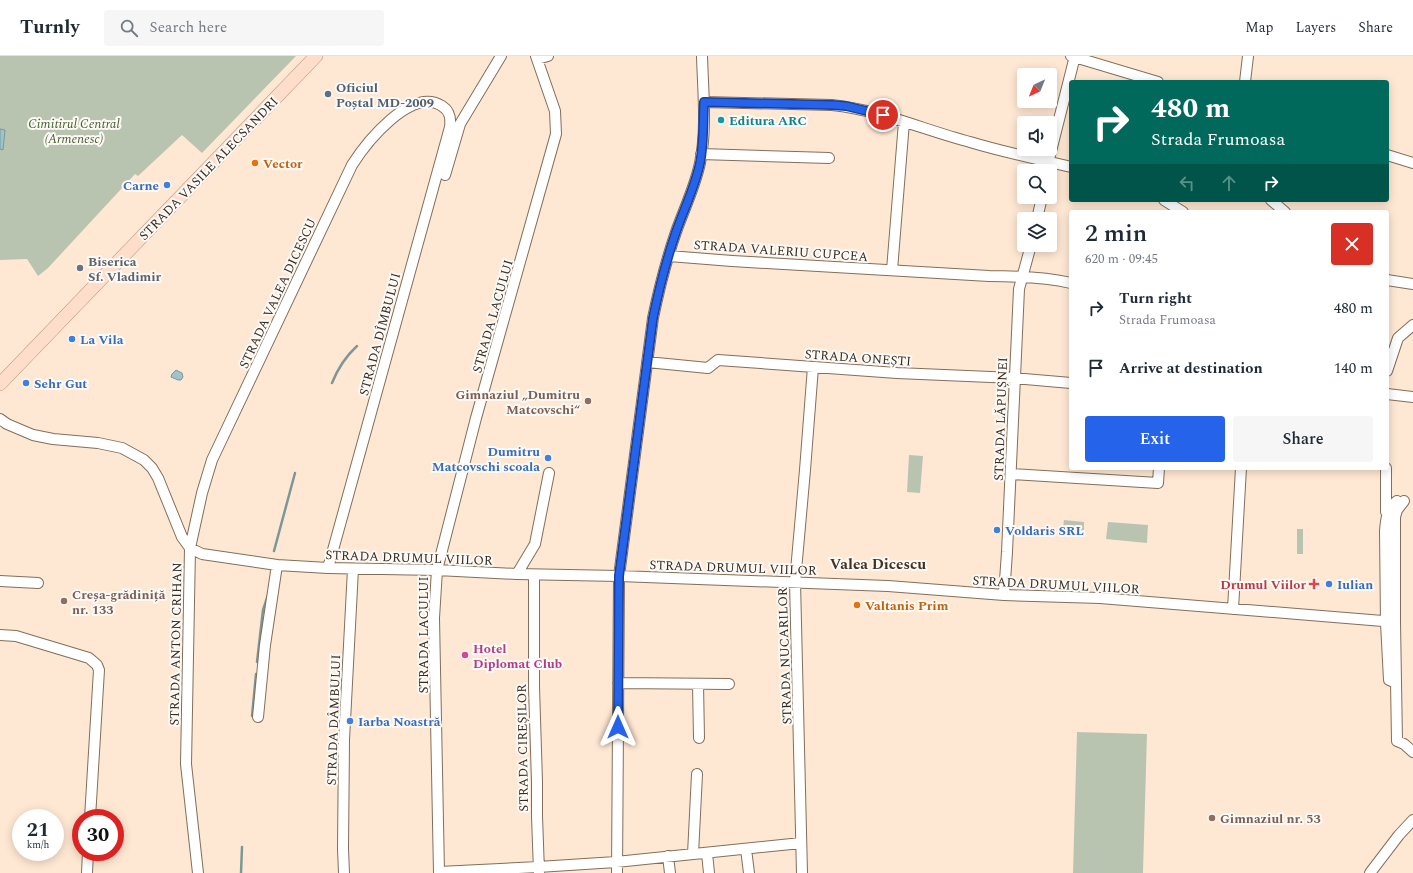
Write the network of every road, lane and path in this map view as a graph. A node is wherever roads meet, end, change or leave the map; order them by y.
1 (316, 56) edge
2 (501, 56) edge
3 (548, 56) edge
4 (702, 56) edge
5 (1073, 56) edge
6 (1248, 56) edge
7 (537, 57) edge
8 (1151, 80) edge
9 (1245, 80) edge
10 (704, 102) junction
11 (446, 108) joint
12 (904, 122) junction
13 (701, 154) junction
14 (1389, 157) edge
15 (829, 158) dead end
16 (1048, 161) junction
17 (1413, 163) edge
18 (1047, 164) edge
19 (1069, 166) edge
20 (445, 175) dead end
21 (1167, 202) edge
22 (1273, 202) edge
23 (1180, 210) edge
24 (1283, 210) edge
25 (1029, 252) edge
26 (669, 256) junction
27 (892, 270) junction
28 (1022, 276) junction
29 (1389, 280) edge
30 (1069, 283) edge
31 (1413, 284) edge
32 (1413, 325) edge
33 (647, 362) junction
34 (1389, 365) edge
35 (813, 367) junction
36 (1014, 378) junction
37 (1069, 383) edge
38 (0, 384) edge
39 (1389, 394) edge
40 (1413, 397) edge
41 (0, 419) edge
42 (1160, 470) edge
43 (1241, 470) edge
44 (1386, 470) edge
45 (548, 473) dead end
46 (1011, 474) junction
47 (1387, 491) junction
48 (1405, 501) edge
49 (1386, 516) junction
50 (190, 548) junction
51 (277, 565) junction
52 (328, 568) junction
53 (352, 569) junction
54 (437, 570) junction
55 (517, 574) junction
56 (534, 574) junction
57 (619, 576) junction
58 (0, 582) edge
59 (38, 582) dead end
60 (794, 582) junction
61 (1004, 595) junction
62 (1233, 609) junction
63 (1391, 622) junction
64 (0, 635) edge
65 (618, 682) junction
66 (698, 684) junction
67 (729, 684) dead end
68 (258, 717) dead end
69 (699, 738) dead end
70 (1413, 752) edge
71 (697, 774) dead end
72 (91, 809) edge
73 (1413, 820) edge
74 (801, 843) junction
75 (746, 848) junction
76 (707, 852) junction
77 (693, 854) junction
78 (668, 856) junction
79 (88, 861) edge
80 (616, 862) junction
81 (539, 870) edge
82 (439, 872) edge
83 (87, 873) edge
84 (198, 873) edge
85 (344, 873) edge
86 (617, 873) edge
87 (670, 873) edge
88 (709, 873) edge
89 (749, 873) edge
90 (802, 873) edge
91 (1370, 873) edge

1 - 38 main road, STRADA VASILE ALECSANDRI
2 - 20 street
3 - 7 street
4 - 10 street
5 - 8 street
5 - 16 street
6 - 9 street
7 - 54 street, STRADA LACULUI
10 - 12 street
10 - 13 street
11 - 50 street, STRADA VALEA DICESCU
11 - 52 street, STRADA DÎMBULUI
12 - 16 street
12 - 27 street
13 - 15 street
13 - 26 street
14 - 17 street
16 - 18 street
16 - 19 street
21 - 23 street
22 - 24 street
25 - 28 street, STRADA LĂPUȘNEI
26 - 27 street, STRADA VALERIU CUPCEA
26 - 33 street
27 - 28 street, STRADA VALERIU CUPCEA
28 - 30 street, STRADA VALERIU CUPCEA
28 - 36 street, STRADA LĂPUȘNEI
29 - 31 street
32 - 34 street
33 - 35 street, STRADA ONEȘTI
33 - 57 street
35 - 36 street, STRADA ONEȘTI
35 - 60 street, STRADA NUCARILOR
36 - 37 street, STRADA ONEȘTI
36 - 46 street, STRADA LĂPUȘNEI
39 - 40 street
41 - 50 street, STRADA ANTON CRIHAN
42 - 46 street
43 - 62 street
44 - 47 street
45 - 55 street
46 - 61 street, STRADA LĂPUȘNEI
47 - 48 street
47 - 49 street
48 - 49 street
48 - 63 street
49 - 63 street
50 - 51 street, STRADA DRUMUL VIILOR
50 - 84 street, STRADA ANTON CRIHAN
51 - 52 street, STRADA DRUMUL VIILOR
51 - 68 street
52 - 53 street, STRADA DRUMUL VIILOR
53 - 54 street, STRADA DRUMUL VIILOR
53 - 85 street, STRADA DÂMBULUI
54 - 55 street, STRADA DRUMUL VIILOR
54 - 82 street, STRADA LACULUI
55 - 56 street, STRADA DRUMUL VIILOR
56 - 57 street, STRADA DRUMUL VIILOR
56 - 81 street, STRADA CIREȘILOR
57 - 60 street, STRADA DRUMUL VIILOR
57 - 65 street
58 - 59 street
60 - 61 street, STRADA DRUMUL VIILOR
60 - 74 street, STRADA NUCARILOR
61 - 62 street, STRADA DRUMUL VIILOR
62 - 63 street, STRADA DRUMUL VIILOR
63 - 70 street
64 - 72 street
65 - 66 street
65 - 80 street
66 - 67 street
66 - 69 street
71 - 77 street
73 - 91 street
74 - 75 street
74 - 90 street, STRADA NUCARILOR
75 - 76 street
75 - 89 street
76 - 77 street
76 - 88 street
77 - 78 street
78 - 80 street
78 - 87 street
79 - 83 street
80 - 81 street
80 - 86 street
81 - 82 street

